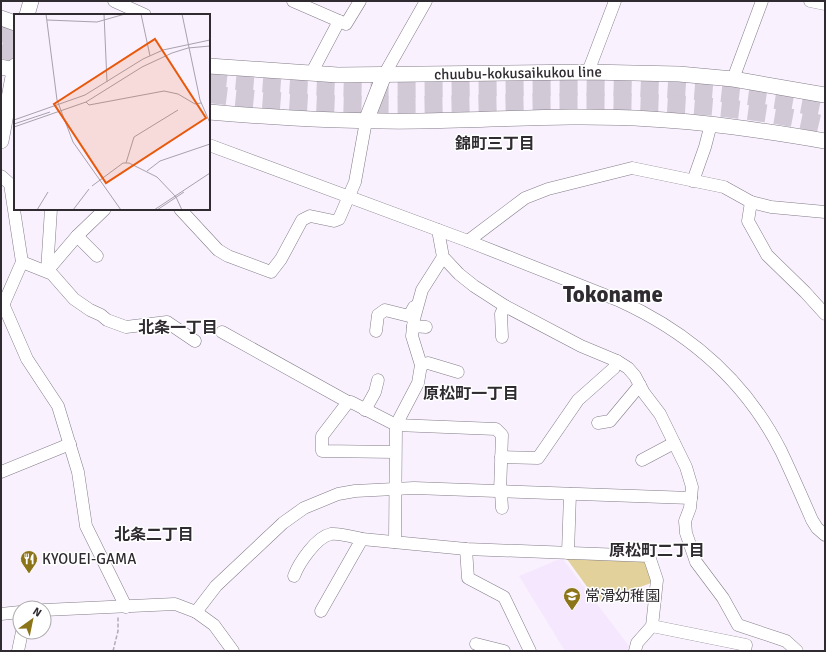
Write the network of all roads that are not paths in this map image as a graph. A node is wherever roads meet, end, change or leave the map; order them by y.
1 (31, 1) edge
2 (114, 1) edge
3 (360, 1) edge
4 (426, 1) edge
5 (615, 1) edge
6 (762, 1) edge
7 (295, 2) edge
8 (27, 14) edge
9 (143, 14) edge
10 (1, 18) edge
11 (339, 21) junction
12 (14, 23) edge
13 (210, 66) edge
14 (11, 68) edge
15 (588, 72) junction
16 (311, 74) junction
17 (384, 75) junction
18 (733, 79) junction
19 (825, 95) edge
20 (210, 112) edge
21 (366, 121) junction
22 (711, 124) junction
23 (1, 141) edge
24 (825, 141) edge
25 (210, 145) edge
26 (1, 176) edge
27 (693, 181) junction
28 (350, 197) junction
29 (751, 202) junction
30 (51, 210) edge
31 (104, 210) edge
32 (181, 210) edge
33 (825, 212) edge
34 (438, 230) junction
35 (77, 236) junction
36 (468, 241) junction
37 (97, 256) dead end
38 (443, 257) junction
39 (22, 262) junction
40 (47, 271) junction
41 (505, 306) junction
42 (2, 307) edge
43 (416, 308) junction
44 (825, 314) edge
45 (426, 327) dead end
46 (376, 331) dead end
47 (222, 332) dead end
48 (412, 336) junction
49 (502, 337) dead end
50 (195, 340) dead end
51 (617, 361) junction
52 (422, 365) junction
53 (458, 372) dead end
54 (378, 380) dead end
55 (640, 385) junction
56 (348, 402) junction
57 (365, 410) junction
58 (598, 424) dead end
59 (396, 425) junction
60 (674, 443) junction
61 (70, 444) junction
62 (395, 452) junction
63 (501, 457) junction
64 (642, 460) dead end
65 (1, 472) edge
66 (394, 488) junction
67 (500, 492) junction
68 (570, 494) junction
69 (691, 498) junction
70 (502, 508) dead end
71 (825, 535) edge
72 (362, 539) junction
73 (395, 542) junction
74 (466, 549) junction
75 (568, 553) junction
76 (294, 576) dead end
77 (122, 607) junction
78 (52, 610) edge
79 (321, 611) dead end
80 (196, 612) junction
81 (12, 613) edge
82 (1, 614) edge
83 (652, 626) junction
84 (20, 640) edge
85 (476, 644) dead end
86 (18, 651) edge
87 (233, 651) edge
88 (504, 651) edge
89 (530, 651) edge
90 (635, 651) edge
91 (744, 651) edge
92 (797, 651) edge

1 - 8 main road
2 - 9 street
3 - 11 street
4 - 17 street
5 - 15 street
6 - 18 street
7 - 11 street
10 - 12 main road
11 - 16 street
13 - 16 main road, chuubu-kokusaikukou line
14 - 23 main road
15 - 17 main road, chuubu-kokusaikukou line
15 - 18 main road, chuubu-kokusaikukou line
16 - 17 main road, chuubu-kokusaikukou line
17 - 21 main road
18 - 19 main road, chuubu-kokusaikukou line
20 - 21 main road
21 - 22 main road
21 - 28 street
22 - 24 main road
22 - 27 street
25 - 28 street
26 - 39 street
27 - 29 street
27 - 36 street
28 - 32 street
28 - 34 street
29 - 33 street
29 - 44 street
30 - 40 street
31 - 35 street
34 - 36 street
34 - 38 street
35 - 37 street
35 - 40 street
36 - 71 street
38 - 41 street
38 - 43 street
39 - 40 street
39 - 42 street
40 - 50 street
41 - 49 street
41 - 51 street
42 - 61 street
43 - 46 street
43 - 48 street
45 - 48 street
47 - 56 street
48 - 52 street
51 - 55 street
51 - 63 street
52 - 53 street
52 - 59 street
54 - 57 street
55 - 58 street
55 - 60 street
56 - 57 street
56 - 62 street
57 - 59 street
59 - 62 street
59 - 63 street
60 - 64 street
60 - 69 street
61 - 65 street
61 - 77 street
62 - 66 street
63 - 67 street
66 - 67 street
66 - 73 street
66 - 80 street
67 - 68 street
67 - 70 street
68 - 69 street
68 - 75 street
69 - 92 street
72 - 73 street
72 - 76 street
72 - 79 street
73 - 74 street
74 - 75 street
74 - 89 street
75 - 83 street
77 - 78 street
77 - 80 street
80 - 87 street
81 - 82 street
83 - 90 street
83 - 91 street
84 - 86 street
85 - 88 street

